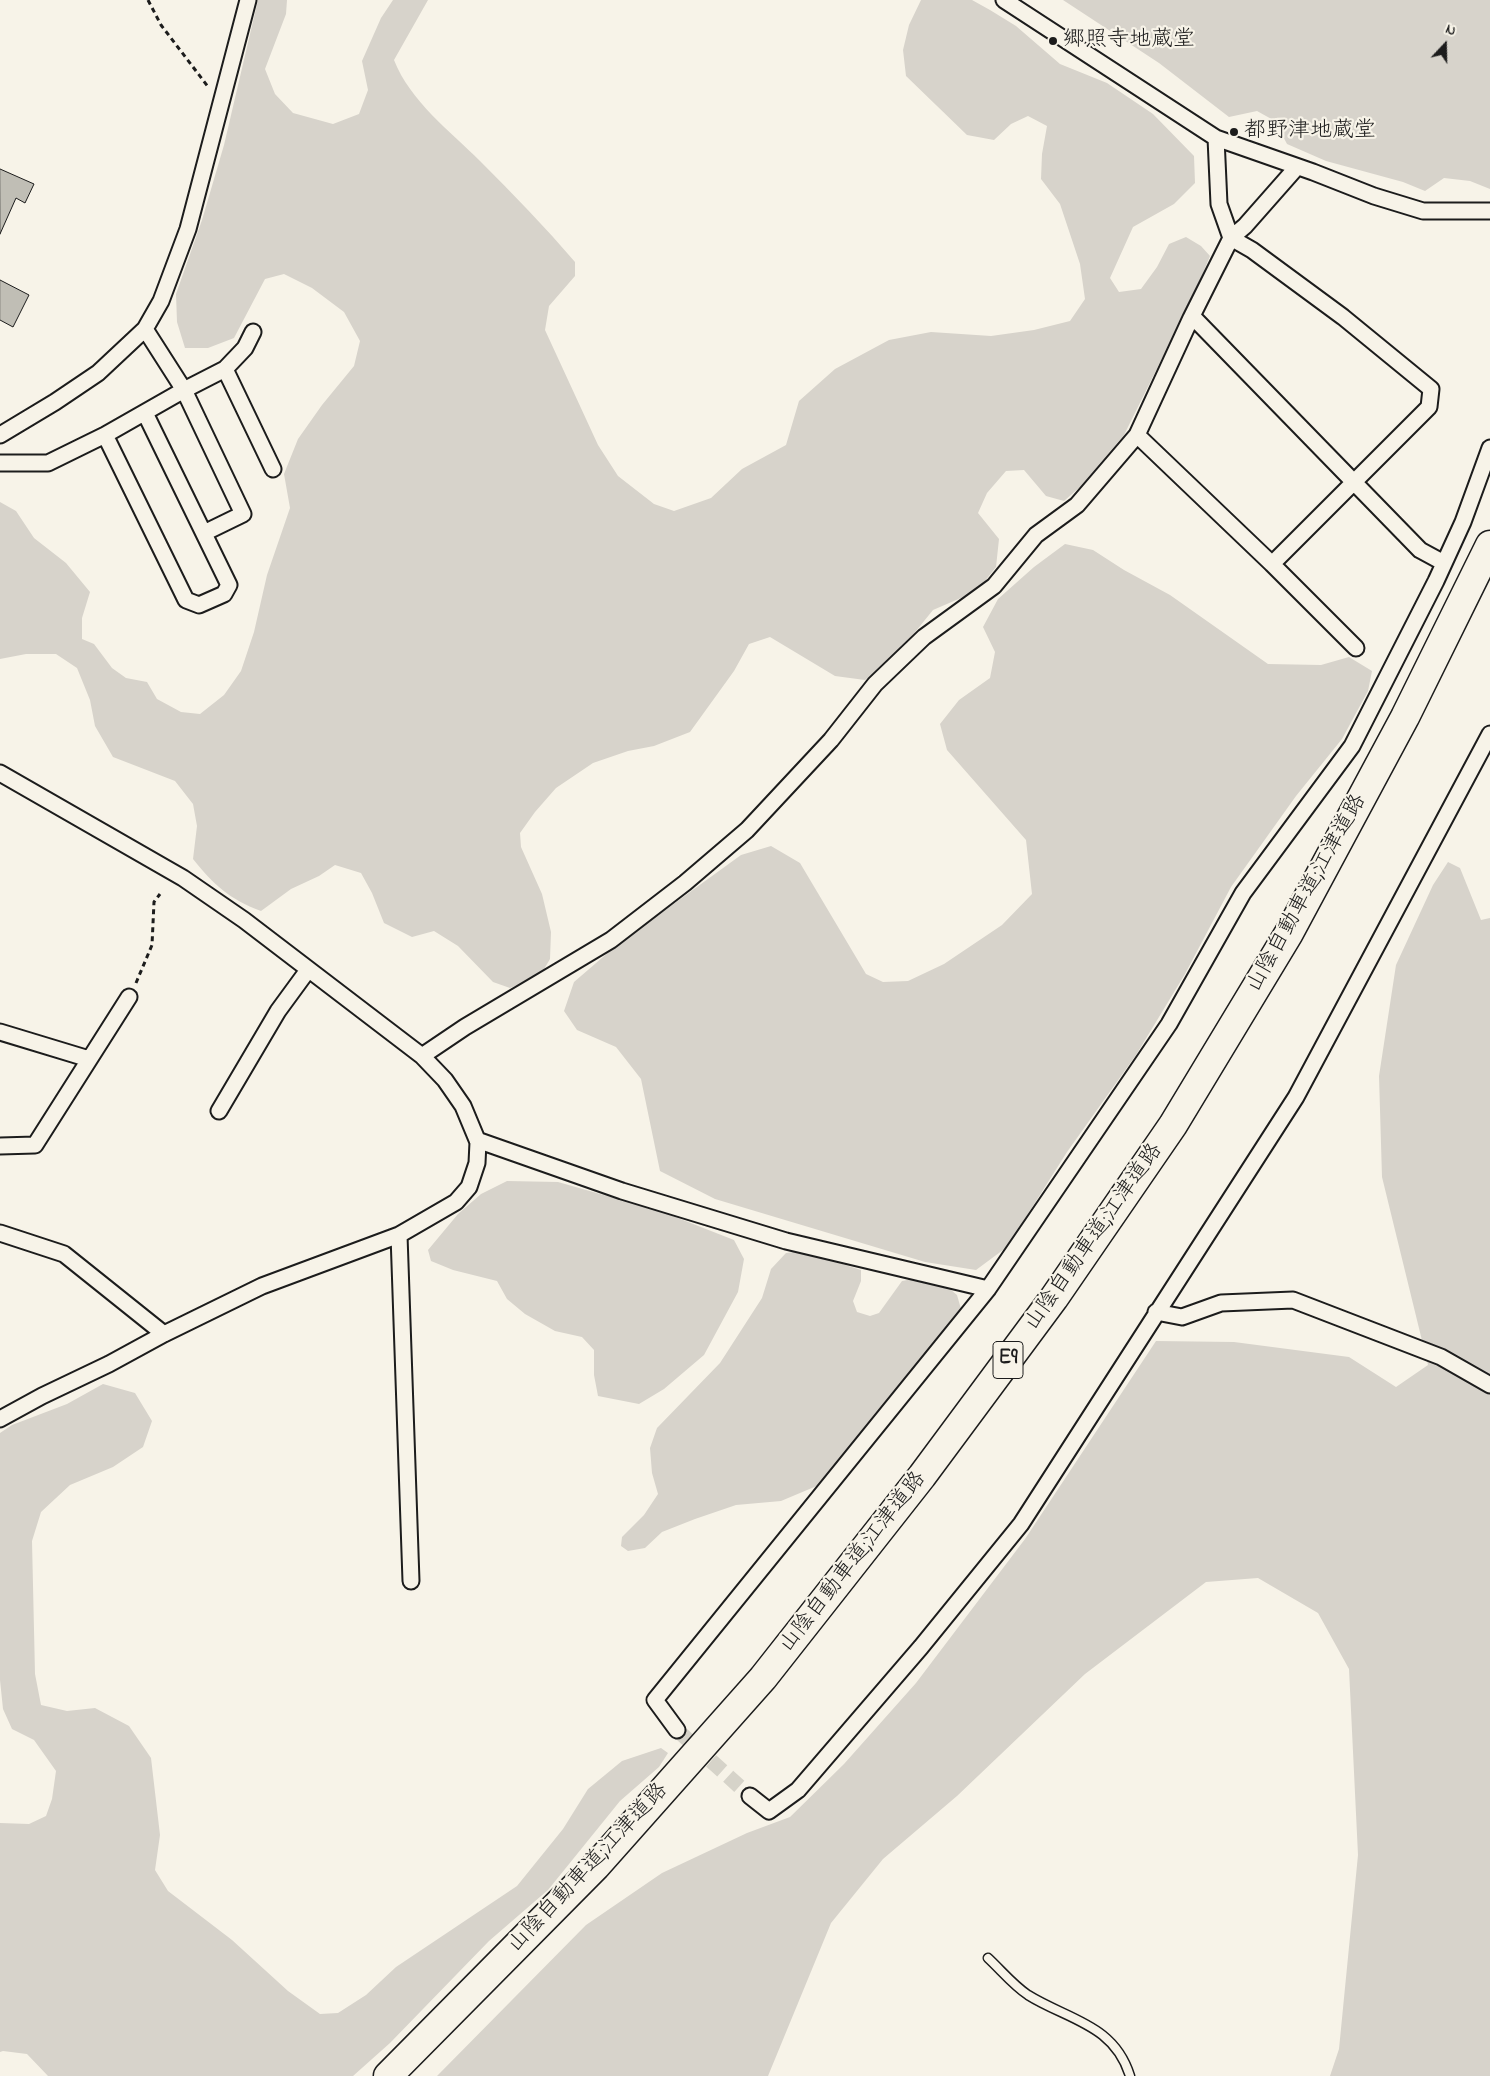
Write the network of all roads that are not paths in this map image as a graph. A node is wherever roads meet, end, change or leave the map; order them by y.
1 (248, 0) edge
2 (1004, 0) edge
3 (1216, 138) junction
4 (1297, 168) junction
5 (1490, 210) edge
6 (1231, 238) junction
7 (1192, 316) junction
8 (146, 329) junction
9 (253, 332) dead end
10 (225, 369) junction
11 (184, 390) junction
12 (145, 413) junction
13 (0, 435) edge
14 (105, 435) junction
15 (1136, 435) junction
16 (1490, 448) edge
17 (0, 463) edge
18 (273, 469) dead end
19 (1354, 482) junction
20 (204, 533) junction
21 (1490, 545) edge
22 (1444, 563) junction
23 (1272, 564) junction
24 (1356, 648) dead end
25 (1490, 734) edge
26 (0, 773) edge
27 (308, 970) junction
28 (130, 997) road end
29 (0, 1032) edge
30 (422, 1056) junction
31 (89, 1059) junction
32 (219, 1112) dead end
33 (477, 1140) junction
34 (0, 1146) edge
35 (0, 1233) edge
36 (399, 1235) junction
37 (988, 1289) junction
38 (1156, 1312) junction
39 (164, 1334) junction
40 (1490, 1385) edge
41 (0, 1420) edge
42 (411, 1581) dead end
43 (677, 1730) tunnel mouth
44 (750, 1796) tunnel mouth
45 (988, 1958) dead end
46 (388, 2076) edge
47 (1130, 2076) edge

1 - 8 street
2 - 3 street
3 - 4 street
3 - 6 street
4 - 5 street
4 - 6 street
6 - 7 street
6 - 19 street
7 - 15 street
7 - 19 street
8 - 11 street
8 - 13 street
9 - 10 street
10 - 11 street
10 - 18 street
11 - 12 street
11 - 20 street
12 - 14 street
12 - 20 street
14 - 17 street
14 - 20 street
15 - 23 street
15 - 30 street
16 - 22 street
19 - 22 street
19 - 23 street
21 - 46 highway, 山陰自動車道;江津道路 / E9
22 - 37 street
23 - 24 street
25 - 38 street
26 - 27 street
27 - 30 street
27 - 32 street
28 - 31 street
29 - 31 street
30 - 33 street
31 - 34 street
33 - 36 street
33 - 37 street
35 - 39 street
36 - 39 street
36 - 42 street
37 - 43 street
38 - 40 street
38 - 44 street
39 - 41 street
45 - 47 lane

